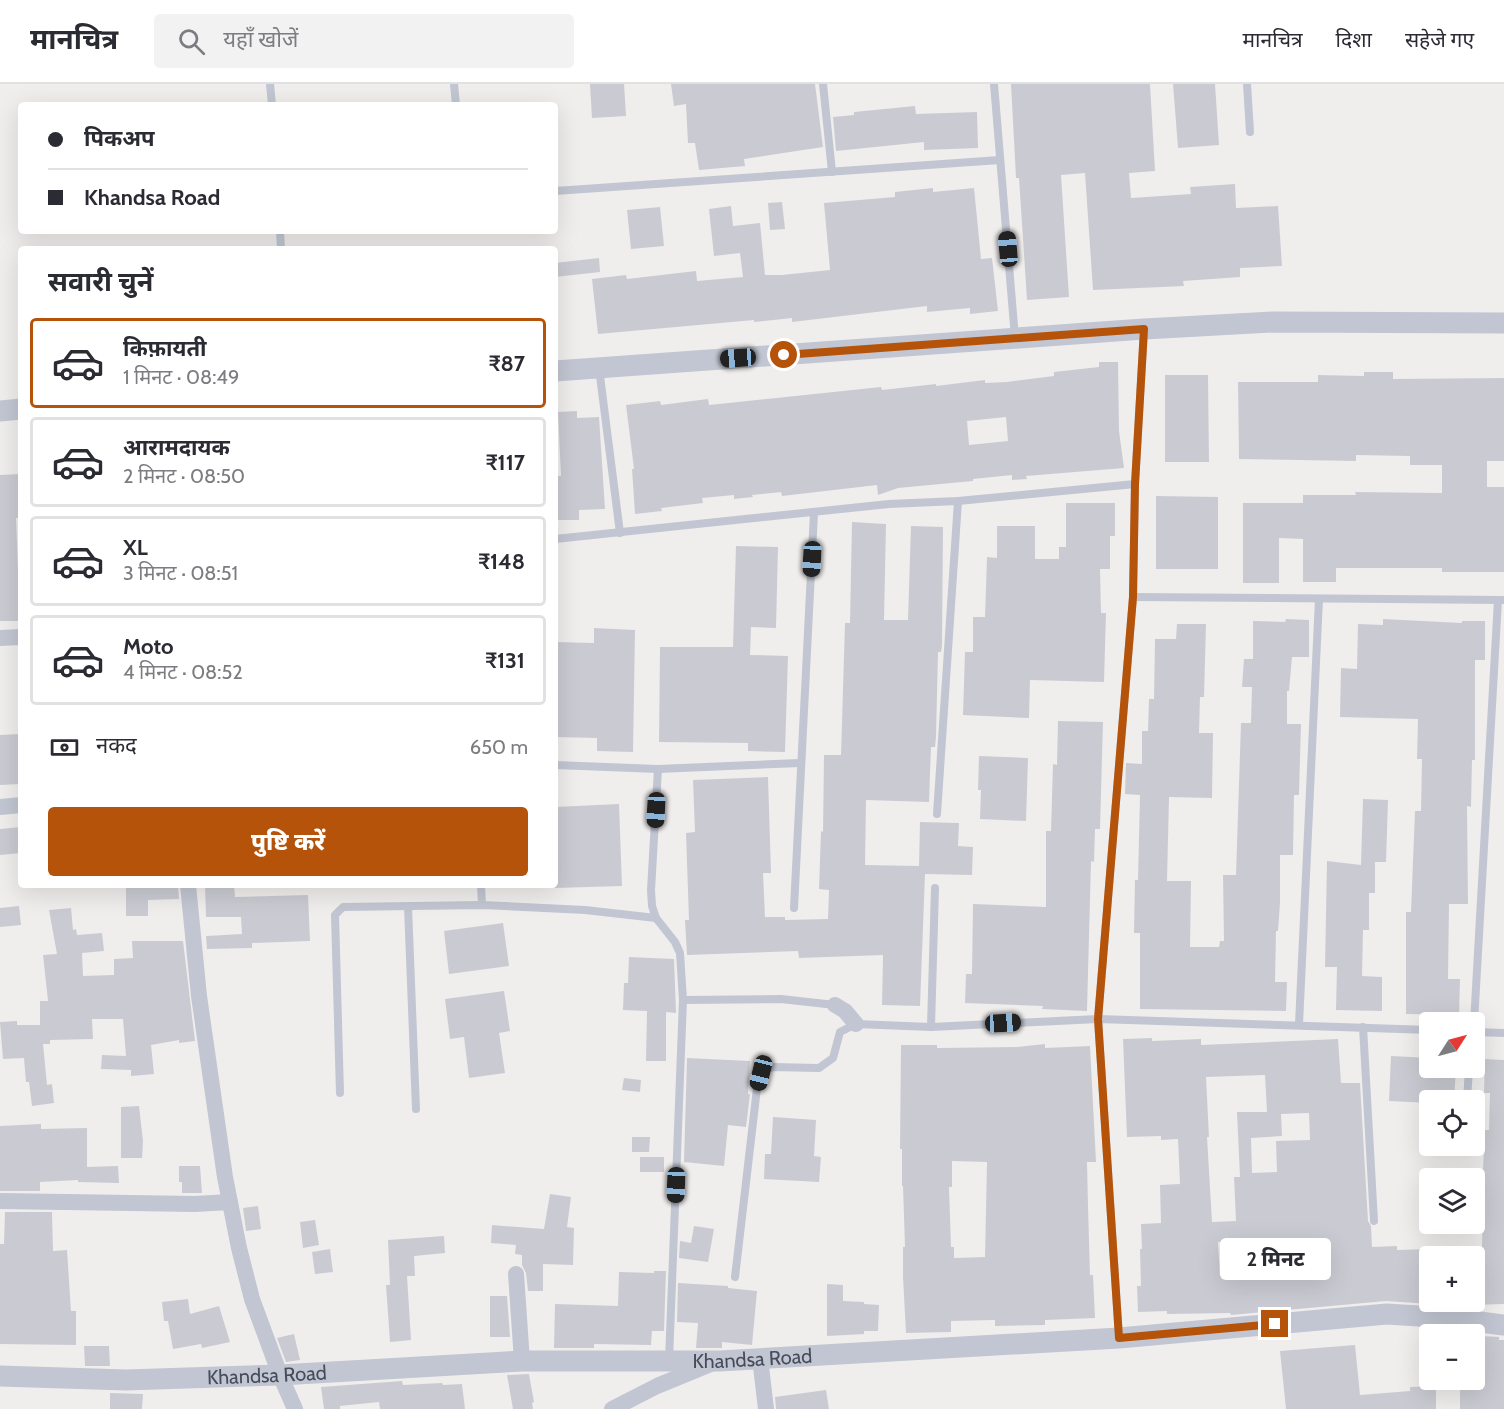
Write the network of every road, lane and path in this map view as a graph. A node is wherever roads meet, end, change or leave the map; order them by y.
1 (270, 84) edge
2 (454, 84) edge
3 (823, 84) edge
4 (994, 84) edge
5 (1247, 84) edge
6 (272, 102) edge
7 (456, 102) edge
8 (1250, 132) dead end
9 (1000, 160) junction
10 (832, 172) junction
11 (558, 191) edge
12 (1504, 323) edge
13 (1144, 329) junction
14 (1015, 338) junction
15 (599, 368) junction
16 (558, 371) edge
17 (18, 409) edge
18 (0, 411) edge
19 (1135, 484) junction
20 (958, 501) junction
21 (814, 513) junction
22 (620, 533) junction
23 (558, 539) edge
24 (1133, 597) junction
25 (1319, 599) junction
26 (1501, 600) edge
27 (18, 637) edge
28 (0, 638) edge
29 (800, 763) junction
30 (558, 765) edge
31 (658, 770) junction
32 (18, 805) edge
33 (0, 807) edge
34 (937, 814) dead end
35 (188, 888) edge
36 (481, 888) edge
37 (935, 888) dead end
38 (482, 904) junction
39 (408, 907) junction
40 (794, 908) dead end
41 (656, 918) junction
42 (683, 1000) junction
43 (835, 1005) joint
44 (1475, 1012) edge
45 (1098, 1019) junction
46 (856, 1024) junction
47 (1299, 1024) junction
48 (931, 1027) junction
49 (1363, 1027) junction
50 (1419, 1030) edge
51 (1485, 1032) edge
52 (1504, 1033) edge
53 (340, 1094) dead end
54 (416, 1109) dead end
55 (0, 1201) edge
56 (230, 1202) junction
57 (1374, 1221) dead end
58 (516, 1274) dead end
59 (735, 1277) dead end
60 (1504, 1325) edge
61 (1119, 1338) junction
62 (760, 1358) junction
63 (522, 1361) junction
64 (669, 1361) junction
65 (720, 1361) junction
66 (280, 1375) junction
67 (0, 1376) edge
68 (295, 1409) edge
69 (612, 1409) edge
70 (766, 1409) edge

1 - 6 lane
2 - 7 lane
3 - 10 lane
4 - 9 lane
5 - 8 lane
9 - 10 lane
9 - 14 lane
10 - 11 lane
12 - 13 street
13 - 14 street
13 - 19 lane
14 - 15 street
15 - 16 street
15 - 22 lane
17 - 18 street
19 - 20 lane
19 - 24 lane
20 - 21 lane
20 - 34 lane
21 - 22 lane
21 - 29 lane
22 - 23 lane
24 - 25 lane
24 - 45 lane
25 - 26 lane
25 - 47 lane
26 - 44 lane
27 - 28 street
29 - 31 lane
29 - 40 lane
30 - 31 lane
31 - 41 lane
32 - 33 street
35 - 56 street
36 - 38 lane
37 - 48 lane
38 - 39 lane
38 - 41 lane
39 - 53 lane
39 - 54 lane
41 - 42 lane
42 - 43 lane
42 - 64 lane
43 - 46 street
45 - 47 lane
45 - 48 lane
45 - 61 lane
46 - 48 lane
46 - 59 lane
47 - 49 lane
49 - 50 lane
49 - 57 lane
51 - 52 lane
55 - 56 street
56 - 66 street
58 - 63 street
60 - 61 street, Khandsa Road
61 - 62 street, Khandsa Road
62 - 65 street, Khandsa Road
62 - 70 street
63 - 64 street, Khandsa Road
63 - 66 street, Khandsa Road
64 - 65 street, Khandsa Road
65 - 69 street
66 - 67 street, Khandsa Road
66 - 68 street

